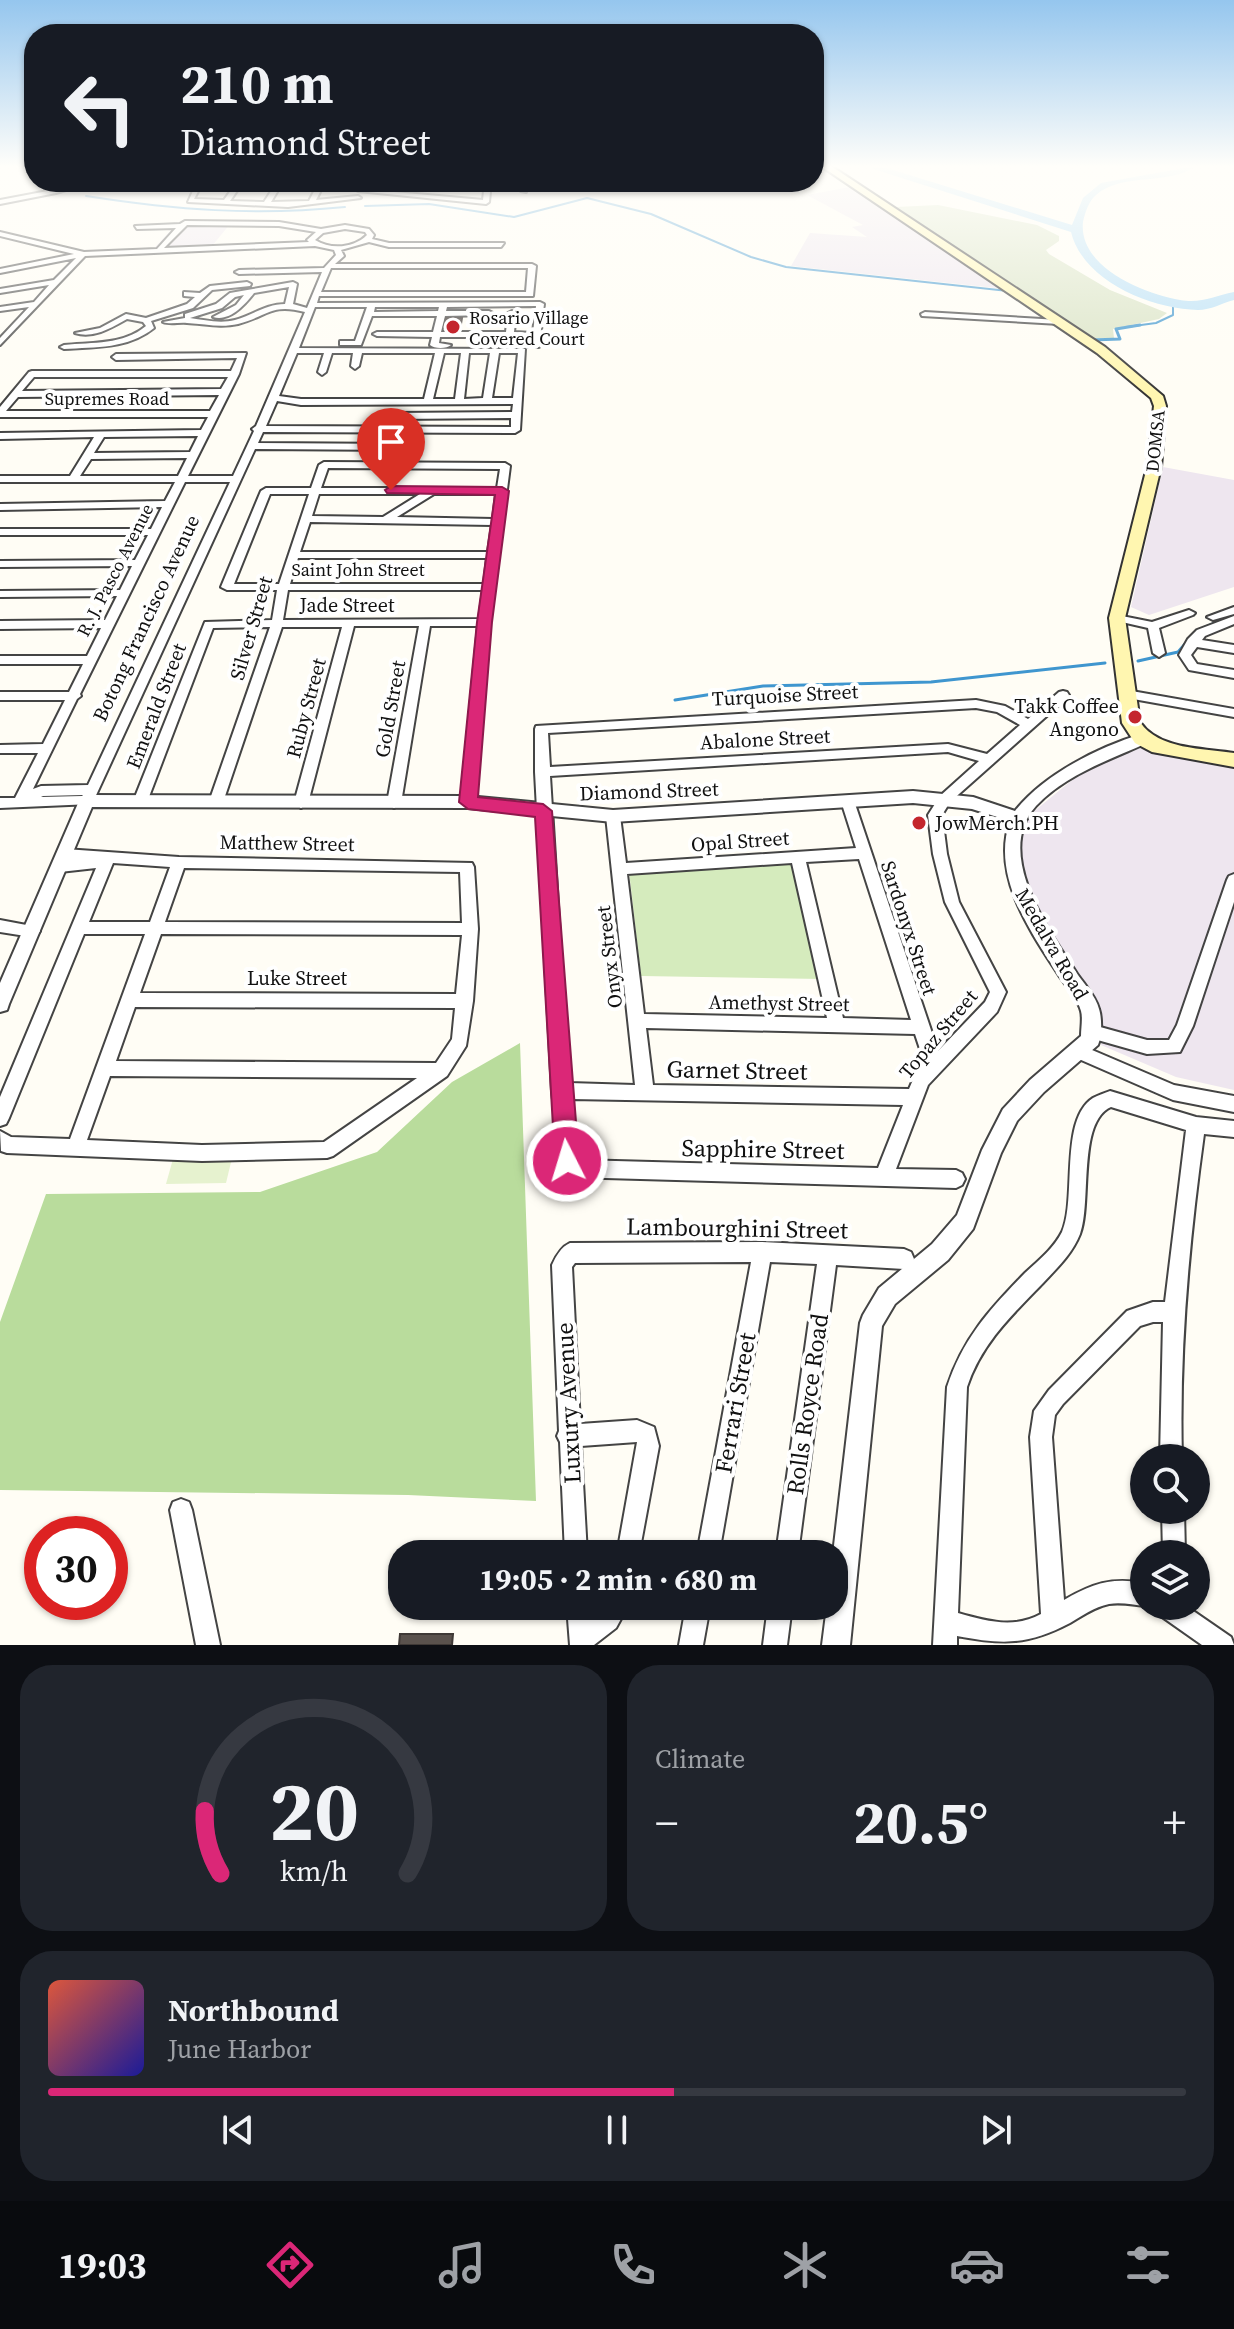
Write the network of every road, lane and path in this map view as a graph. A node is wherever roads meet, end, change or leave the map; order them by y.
1 (39, 243) edge
2 (165, 243) edge
3 (361, 243) edge
4 (380, 243) edge
5 (940, 243) edge
6 (315, 244) joint
7 (501, 245) dead end
8 (160, 248) junction
9 (338, 252) junction
10 (83, 254) junction
11 (0, 271) edge
12 (239, 272) dead end
13 (283, 278) dead end
14 (57, 282) junction
15 (320, 287) junction
16 (274, 288) junction
17 (0, 291) edge
18 (251, 292) junction
19 (187, 294) dead end
20 (202, 295) junction
21 (36, 304) junction
22 (289, 304) junction
23 (444, 304) junction
24 (190, 306) junction
25 (263, 307) junction
26 (0, 309) edge
27 (210, 309) junction
28 (371, 310) junction
29 (512, 313) junction
30 (539, 313) junction
31 (466, 314) junction
32 (925, 314) dead end
33 (440, 315) junction
34 (184, 317) junction
35 (205, 321) junction
36 (1059, 322) junction
37 (149, 323) junction
38 (366, 325) junction
39 (13, 328) junction
40 (0, 330) edge
41 (437, 330) junction
42 (79, 333) dead end
43 (377, 334) dead end
44 (463, 334) junction
45 (510, 335) junction
46 (537, 335) junction
47 (0, 343) edge
48 (64, 347) dead end
49 (295, 347) junction
50 (329, 350) junction
51 (358, 351) junction
52 (440, 351) junction
53 (465, 351) junction
54 (495, 351) junction
55 (116, 357) dead end
56 (355, 366) dead end
57 (322, 372) dead end
58 (235, 374) junction
59 (224, 392) junction
60 (16, 394) junction
61 (274, 398) junction
62 (428, 401) junction
63 (459, 401) junction
64 (487, 401) junction
65 (517, 401) junction
66 (0, 414) edge
67 (214, 414) junction
68 (516, 415) junction
69 (395, 416) dead end
70 (257, 429) junction
71 (300, 429) junction
72 (202, 433) junction
73 (101, 434) junction
74 (0, 436) edge
75 (250, 446) junction
76 (292, 446) junction
77 (404, 447) dead end
78 (191, 455) junction
79 (88, 456) junction
80 (0, 479) edge
81 (234, 479) junction
82 (73, 480) junction
83 (181, 480) junction
84 (315, 490) junction
85 (433, 490) junction
86 (502, 491) junction
87 (169, 504) junction
88 (0, 507) edge
89 (29, 507) junction
90 (306, 519) junction
91 (386, 520) junction
92 (498, 522) junction
93 (4, 532) edge
94 (153, 532) junction
95 (294, 555) junction
96 (494, 555) junction
97 (137, 563) junction
98 (0, 564) edge
99 (283, 587) junction
100 (490, 587) junction
101 (121, 593) junction
102 (0, 594) edge
103 (1234, 610) edge
104 (1189, 613) dead end
105 (1213, 617) dead end
106 (1117, 618) junction
107 (1234, 620) edge
108 (484, 622) junction
109 (349, 623) junction
110 (425, 623) junction
111 (106, 624) junction
112 (209, 624) joint
113 (277, 624) junction
114 (0, 625) edge
115 (1153, 626) junction
116 (1192, 642) junction
117 (1233, 649) edge
118 (1159, 653) dead end
119 (0, 660) edge
120 (91, 660) junction
121 (1234, 674) edge
122 (1126, 694) junction
123 (1063, 695) dead end
124 (0, 696) edge
125 (75, 696) junction
126 (1234, 713) edge
127 (1028, 724) junction
128 (1142, 739) junction
129 (47, 748) junction
130 (0, 749) edge
131 (988, 759) junction
132 (1234, 760) edge
133 (542, 772) junction
134 (90, 795) junction
135 (945, 799) junction
136 (848, 801) junction
137 (20, 802) junction
138 (140, 802) junction
139 (216, 802) junction
140 (468, 802) junction
141 (0, 803) edge
142 (301, 803) junction
143 (394, 803) junction
144 (543, 811) junction
145 (613, 816) junction
146 (1018, 818) junction
147 (863, 853) junction
148 (798, 857) junction
149 (107, 859) junction
150 (62, 860) junction
151 (179, 862) junction
152 (619, 869) junction
153 (1234, 880) edge
154 (0, 926) edge
155 (154, 927) junction
156 (78, 928) junction
157 (470, 929) junction
158 (32, 931) junction
159 (129, 1000) junction
160 (465, 1001) junction
161 (0, 1004) edge
162 (637, 1021) junction
163 (837, 1026) junction
164 (920, 1027) junction
165 (1093, 1032) junction
166 (1078, 1051) junction
167 (934, 1066) junction
168 (105, 1068) junction
169 (441, 1071) junction
170 (561, 1091) junction
171 (645, 1093) junction
172 (912, 1097) junction
173 (1234, 1104) edge
174 (0, 1118) edge
175 (1196, 1125) junction
176 (1234, 1129) edge
177 (0, 1139) edge
178 (76, 1147) junction
179 (884, 1175) junction
180 (956, 1179) dead end
181 (762, 1252) junction
182 (570, 1253) joint
183 (828, 1254) junction
184 (904, 1259) dead end
185 (1171, 1312) junction
186 (568, 1436) junction
187 (1171, 1444) edge
188 (181, 1510) dead end
189 (575, 1540) edge
190 (631, 1540) edge
191 (711, 1540) edge
192 (789, 1540) edge
193 (1130, 1592) edge
194 (1053, 1617) junction
195 (580, 1620) edge
196 (608, 1620) edge
197 (695, 1620) edge
198 (778, 1620) edge
199 (1189, 1620) edge
200 (947, 1633) edge
201 (582, 1642) edge
202 (208, 1645) edge
203 (691, 1645) edge
204 (775, 1645) edge
205 (836, 1645) edge
206 (1223, 1645) edge

1 - 10 street
2 - 8 street
3 - 9 street
4 - 7 street
5 - 36 main road, DOMSA
6 - 8 street
6 - 9 street
8 - 10 street
9 - 15 street, Botong Francisco Avenue
10 - 11 street
10 - 14 street
12 - 15 street
13 - 20 street
14 - 17 street
14 - 21 street
15 - 15 street
15 - 22 street
15 - 28 street
15 - 49 street, Botong Francisco Avenue
16 - 18 street
16 - 22 street
16 - 25 street
18 - 27 street
18 - 35 street
19 - 20 street
20 - 24 street
21 - 26 street
21 - 39 street
22 - 25 street
23 - 28 street
23 - 30 street
23 - 33 street
24 - 27 street
24 - 37 street
25 - 35 street
27 - 34 street
28 - 33 street
28 - 38 street
29 - 30 street
29 - 31 street
29 - 45 street
30 - 46 street
31 - 33 street
31 - 44 street
32 - 36 street
33 - 41 street
34 - 35 street
34 - 37 street
36 - 106 main road, DOMSA
37 - 42 street
37 - 48 street
38 - 41 street
38 - 49 street
39 - 40 street
39 - 47 street
41 - 43 street
41 - 44 street
41 - 46 street
44 - 45 street
45 - 46 street
49 - 50 street
49 - 61 street, Botong Francisco Avenue
50 - 51 street
50 - 57 street
51 - 52 street
51 - 56 street
52 - 53 street
52 - 62 street
53 - 54 street
53 - 63 street
54 - 64 street
54 - 65 street
55 - 58 street, R. J. Pasco Avenue
58 - 59 street, R. J. Pasco Avenue
58 - 60 street
59 - 60 street
59 - 67 street, R. J. Pasco Avenue
60 - 66 street
61 - 62 street
61 - 70 street, Botong Francisco Avenue
62 - 63 street
63 - 64 street
64 - 65 street
65 - 68 street
66 - 67 street, Supremes Road
67 - 72 street, R. J. Pasco Avenue
68 - 69 street
68 - 71 street
70 - 71 street
70 - 75 street, Botong Francisco Avenue
71 - 76 street
72 - 73 street
72 - 78 street, R. J. Pasco Avenue
73 - 74 street
73 - 79 street
75 - 76 street
75 - 81 street, Botong Francisco Avenue
76 - 77 street
78 - 79 street
78 - 83 street, R. J. Pasco Avenue
79 - 82 street
80 - 82 street
81 - 83 street
81 - 134 street, Botong Francisco Avenue
82 - 83 street
83 - 87 street, R. J. Pasco Avenue
84 - 85 street
84 - 86 street, Silver Street
84 - 90 street, Silver Street
84 - 99 street, Saint John Street
85 - 86 street
85 - 91 street
86 - 92 street
87 - 89 street
87 - 94 street, R. J. Pasco Avenue
88 - 89 street
89 - 93 street
90 - 91 street
90 - 95 street, Silver Street
91 - 92 street
92 - 96 street
93 - 94 street
94 - 97 street, R. J. Pasco Avenue
95 - 96 street
95 - 99 street, Silver Street
96 - 100 street
97 - 98 street
97 - 101 street, R. J. Pasco Avenue
99 - 100 street, Saint John Street
99 - 113 street, Silver Street
100 - 108 street
101 - 102 street
101 - 111 street, R. J. Pasco Avenue
103 - 105 street
104 - 115 street
106 - 115 street
106 - 122 main road, DOMSA
107 - 116 street
108 - 110 street, Jade Street
108 - 140 street
109 - 110 street, Jade Street
109 - 113 street, Jade Street
109 - 142 street, Ruby Street
110 - 143 street, Gold Street
111 - 114 street
111 - 120 street, R. J. Pasco Avenue
112 - 113 street, Jade Street
112 - 138 street, Emerald Street
113 - 139 street, Silver Street
115 - 118 street
116 - 117 street
116 - 121 street
119 - 120 street
120 - 125 street, R. J. Pasco Avenue
122 - 126 street
122 - 128 main road, DOMSA
123 - 127 street
124 - 125 street
125 - 129 street, R. J. Pasco Avenue
127 - 131 street
127 - 133 street, Turquoise Street
128 - 132 main road
128 - 146 street
129 - 130 street
129 - 137 street, R. J. Pasco Avenue
131 - 133 street, Abalone Street
131 - 135 street
133 - 144 street
134 - 137 street
134 - 138 street, Diamond Street
134 - 150 street, Botong Francisco Avenue
135 - 136 street, Diamond Street
135 - 146 street, Diamond Street
135 - 167 street, Topaz Street
136 - 145 street, Diamond Street
136 - 147 street, Sardonyx Street
137 - 141 street
138 - 139 street, Diamond Street
139 - 142 street, Diamond Street
140 - 143 street, Diamond Street
140 - 144 street, Diamond Street
142 - 143 street, Diamond Street
144 - 145 street, Diamond Street
144 - 170 street
145 - 152 street, Onyx Street
146 - 165 street, Medalva Road
147 - 148 street, Opal Street
147 - 164 street, Sardonyx Street
148 - 152 street, Opal Street
148 - 163 street
149 - 150 street, Matthew Street
149 - 151 street, Matthew Street
149 - 156 street
150 - 158 street, Botong Francisco Avenue
151 - 155 street
151 - 157 street, Matthew Street
152 - 162 street, Onyx Street
153 - 165 street
154 - 158 street
155 - 156 street
155 - 157 street
155 - 159 street
156 - 174 street
157 - 160 street
158 - 161 street, Botong Francisco Avenue
159 - 160 street, Luke Street
159 - 168 street
160 - 169 street
162 - 163 street, Amethyst Street
162 - 171 street, Onyx Street
163 - 164 street, Amethyst Street
164 - 167 street, Sardonyx Street
165 - 166 street
166 - 173 street
166 - 205 street
167 - 172 street, Topaz Street
168 - 169 street
168 - 178 street
169 - 178 street
170 - 171 street, Garnet Street
170 - 179 street, Sapphire Street
171 - 172 street, Garnet Street
172 - 179 street, Topaz Street
175 - 176 street
175 - 185 street
175 - 200 street
177 - 178 street
179 - 180 street, Sapphire Street
181 - 182 street, Lambourghini Street
181 - 183 street, Lambourghini Street
181 - 191 street, Ferrari Street
182 - 186 street, Luxury Avenue
183 - 184 street, Lambourghini Street
183 - 192 street, Rolls Royce Road
185 - 187 street
185 - 194 street
186 - 189 street, Luxury Avenue
186 - 190 street
188 - 202 street
193 - 194 street
194 - 200 street
195 - 201 street
196 - 201 street
197 - 203 street
198 - 204 street
199 - 206 street

